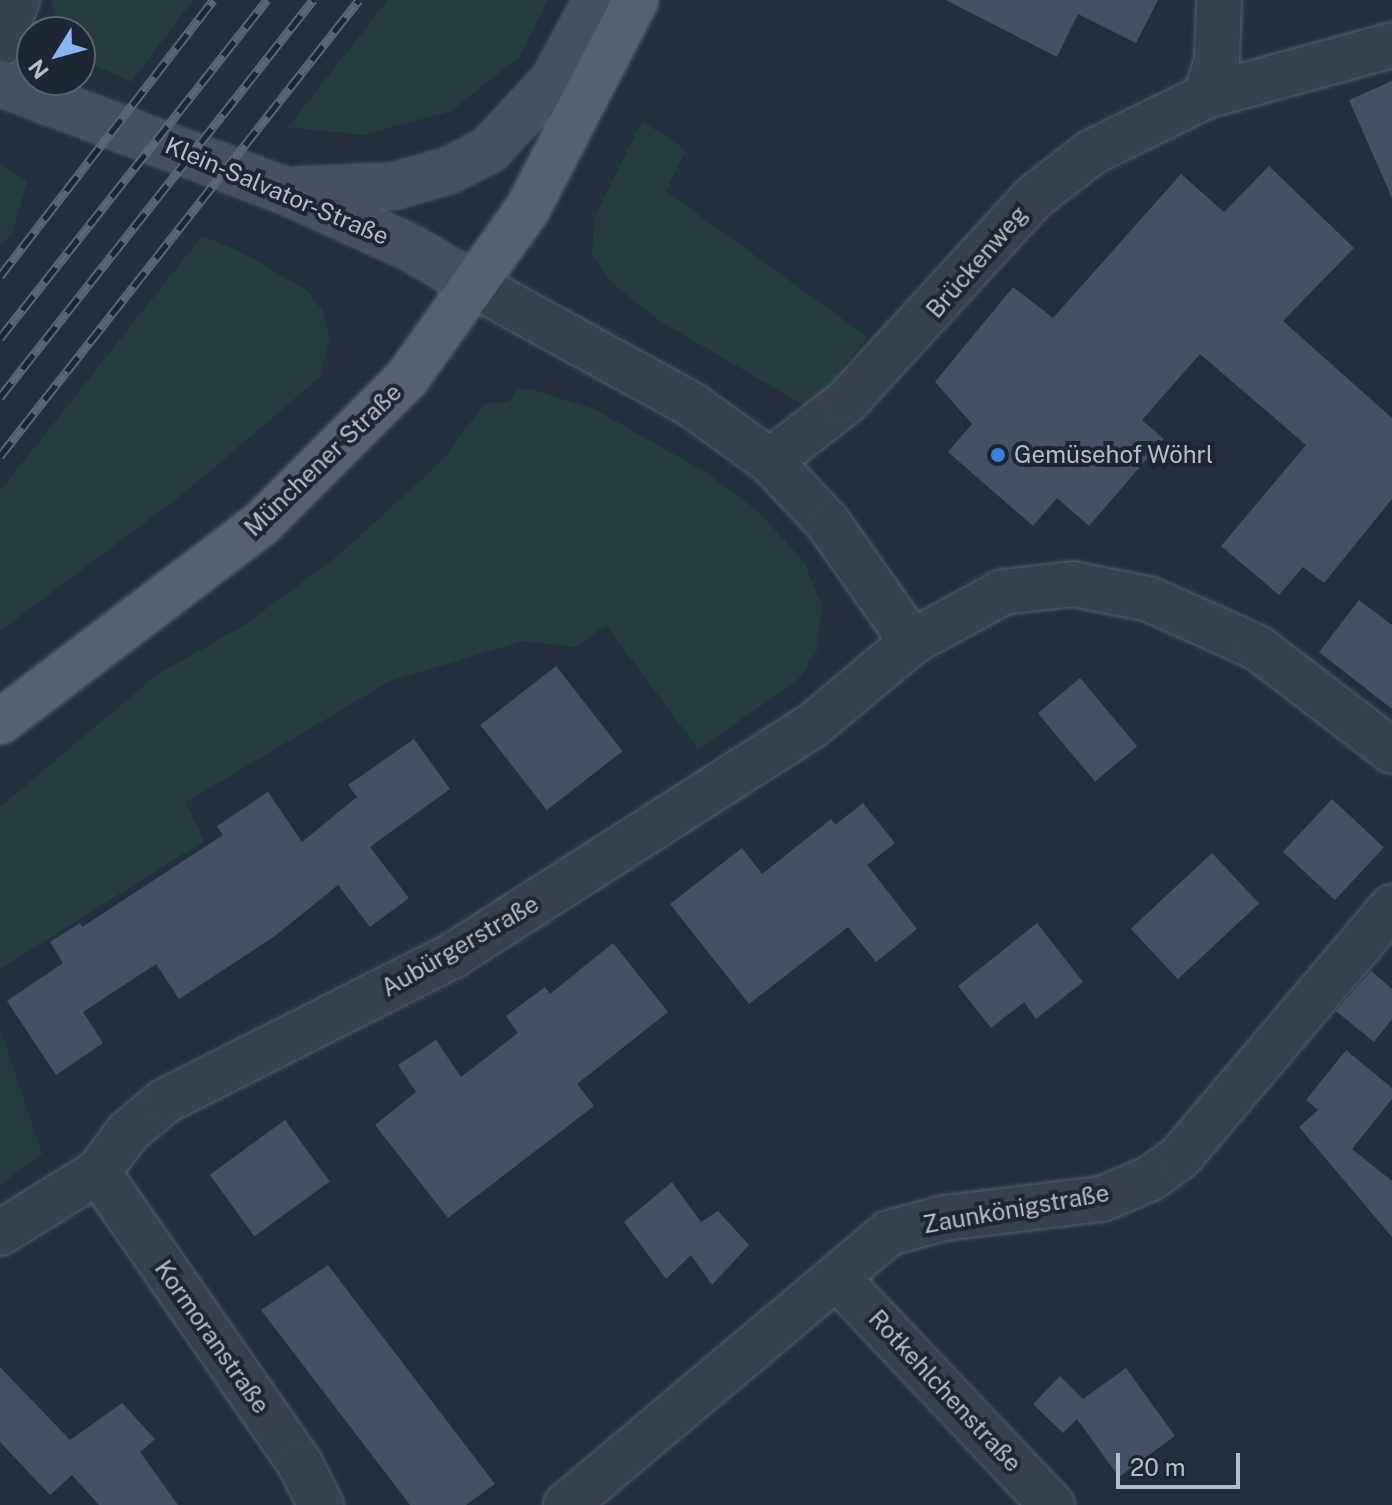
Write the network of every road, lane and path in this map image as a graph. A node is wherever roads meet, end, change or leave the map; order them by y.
1 (17, 0) edge
2 (597, 0) edge
3 (636, 0) edge
4 (1219, 0) edge
5 (0, 44) edge
6 (1392, 45) edge
7 (0, 83) edge
8 (1206, 96) junction
9 (281, 189) junction
10 (474, 285) junction
11 (770, 461) junction
12 (912, 642) junction
13 (0, 722) edge
14 (1392, 751) edge
15 (1392, 907) edge
16 (98, 1172) junction
17 (0, 1233) edge
18 (837, 1278) junction
19 (588, 1498) edge
20 (321, 1505) edge
21 (1052, 1505) edge

1 - 5 street
2 - 9 main road
3 - 10 main road, Münchener Straße
4 - 8 street
6 - 8 street, Brückenweg
7 - 9 main road, Klein-Salvator-Straße
8 - 11 street, Brückenweg
9 - 10 main road, Klein-Salvator-Straße
10 - 11 street, Klein-Salvator-Straße
10 - 13 main road, Münchener Straße
11 - 12 street
12 - 14 street, Aubürgerstraße
12 - 16 street, Aubürgerstraße
15 - 18 street, Zaunkönigstraße
16 - 17 street, Aubürgerstraße
16 - 20 street, Kormoranstraße
18 - 19 street, Zaunkönigstraße
18 - 21 street, Rotkehlchenstraße

